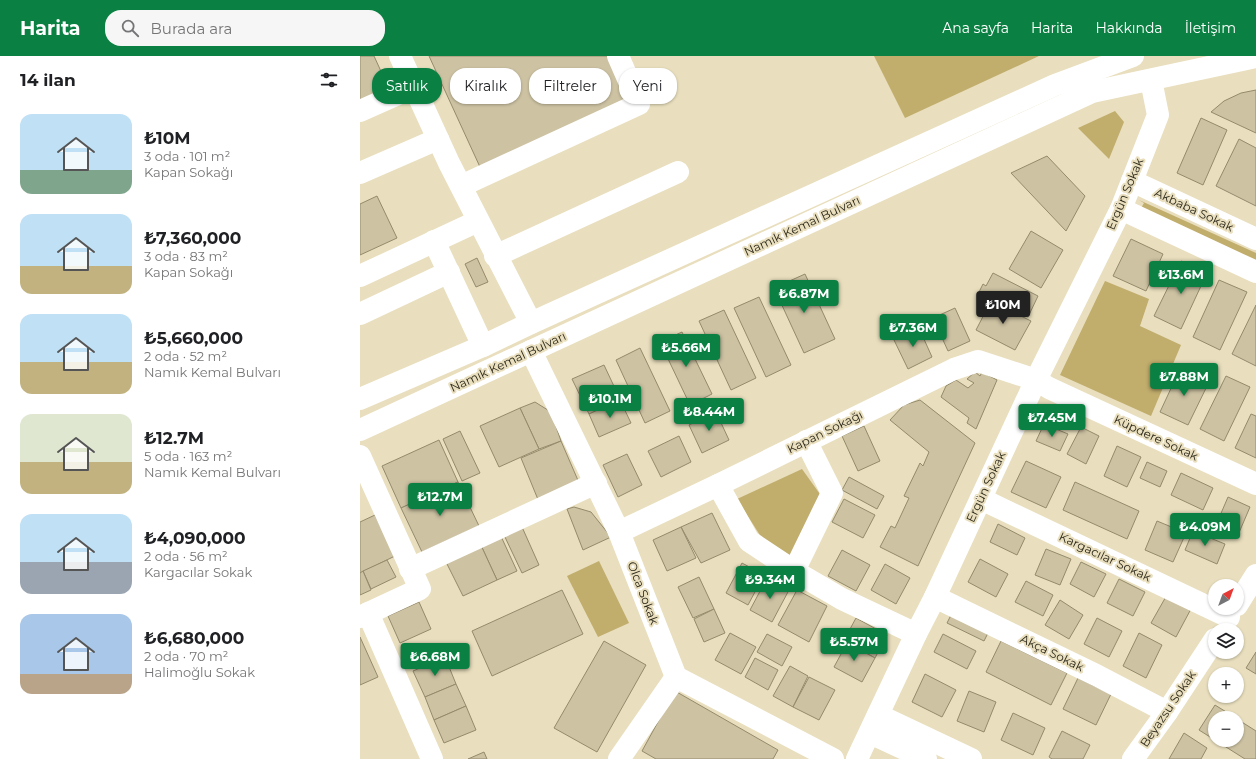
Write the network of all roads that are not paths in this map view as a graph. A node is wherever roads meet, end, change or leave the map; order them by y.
1 (400, 56) edge
2 (618, 56) edge
3 (1133, 56) edge
4 (1142, 56) edge
5 (1256, 57) edge
6 (1098, 62) edge
7 (405, 68) edge
8 (1151, 80) junction
9 (376, 104) edge
10 (422, 104) edge
11 (360, 111) edge
12 (438, 140) junction
13 (678, 172) dead end
14 (360, 174) edge
15 (1132, 181) junction
16 (461, 186) junction
17 (1121, 209) junction
18 (478, 221) junction
19 (1256, 239) edge
20 (434, 241) junction
21 (495, 256) junction
22 (449, 272) junction
23 (1256, 272) edge
24 (360, 276) edge
25 (360, 314) edge
26 (531, 323) junction
27 (482, 346) junction
28 (531, 351) junction
29 (1036, 380) junction
30 (360, 399) edge
31 (360, 430) edge
32 (806, 441) junction
33 (360, 456) edge
34 (596, 484) junction
35 (1256, 484) edge
36 (718, 485) junction
37 (981, 498) junction
38 (619, 532) junction
39 (410, 569) junction
40 (794, 571) junction
41 (1256, 574) edge
42 (1244, 593) edge
43 (935, 597) junction
44 (1208, 605) edge
45 (364, 615) edge
46 (916, 634) junction
47 (1208, 650) edge
48 (676, 677) junction
49 (1167, 712) junction
50 (874, 724) junction
51 (432, 759) edge
52 (619, 759) edge
53 (833, 759) edge
54 (857, 759) edge
55 (926, 759) edge
56 (971, 759) edge
57 (1133, 759) edge

1 - 7 street
2 - 16 street
3 - 6 street, Namık Kemal Bulvarı
4 - 8 street, Ergün Sokak
5 - 8 street, Namık Kemal Bulvarı
6 - 26 street, Namık Kemal Bulvarı
8 - 15 street, Ergün Sokak
8 - 28 street, Namık Kemal Bulvarı
9 - 11 street
10 - 12 street
12 - 14 street
12 - 16 street
13 - 21 street
15 - 17 street, Ergün Sokak
15 - 19 street, Akbaba Sokak
16 - 18 street
17 - 23 street
17 - 29 street, Ergün Sokak
18 - 20 street
18 - 21 street
20 - 22 street
20 - 24 street
21 - 26 street
22 - 25 street
22 - 27 street
26 - 27 street, Namık Kemal Bulvarı
27 - 30 street, Namık Kemal Bulvarı
28 - 31 street, Namık Kemal Bulvarı
28 - 34 street, Olca Sokak
29 - 32 street, Kapan Sokağı
29 - 35 street, Küpdere Sokak
29 - 37 street, Ergün Sokak
32 - 36 street, Kapan Sokağı
32 - 40 street
33 - 39 street
34 - 38 street, Olca Sokak
34 - 39 street
36 - 38 street, Kapan Sokağı
36 - 40 street
37 - 43 street, Ergün Sokak
37 - 44 street, Kargacılar Sokak
38 - 48 street, Olca Sokak
39 - 45 street
40 - 46 street
41 - 42 street
43 - 46 street, Ergün Sokak
43 - 49 street, Akça Sokak
45 - 51 street
46 - 50 street, Ergün Sokak
47 - 49 street, Beyazsu Sokak
48 - 52 street
48 - 53 street
49 - 57 street, Beyazsu Sokak
50 - 54 street, Ergün Sokak
50 - 55 street
50 - 56 street

